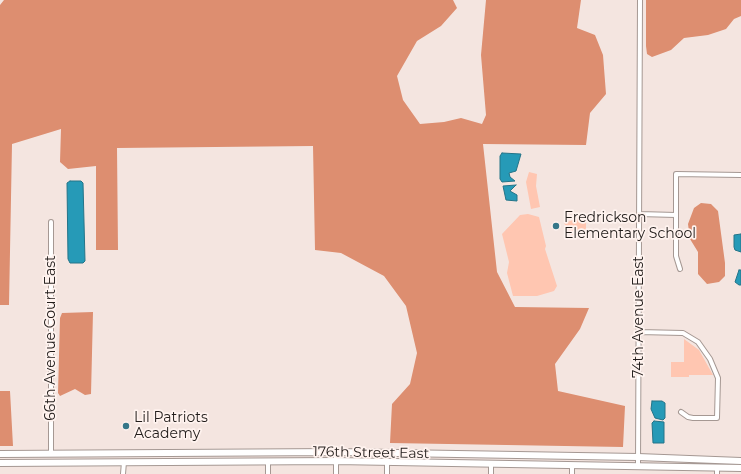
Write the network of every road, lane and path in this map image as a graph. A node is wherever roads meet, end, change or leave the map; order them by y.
1 (640, 0) edge
2 (741, 175) edge
3 (639, 214) junction
4 (676, 215) junction
5 (51, 222) dead end
6 (680, 269) dead end
7 (639, 332) junction
8 (681, 412) dead end
9 (336, 452) junction
10 (0, 454) edge
11 (15, 454) junction
12 (51, 454) junction
13 (0, 457) edge
14 (638, 457) junction
15 (336, 461) junction
16 (740, 461) edge
17 (124, 462) junction
18 (268, 462) junction
19 (387, 462) junction
20 (0, 463) edge
21 (491, 463) junction
22 (572, 465) junction
23 (638, 466) junction
24 (741, 468) edge
25 (717, 471) edge
26 (124, 474) edge
27 (268, 474) edge
28 (336, 474) edge
29 (387, 474) edge
30 (492, 474) edge
31 (572, 474) edge

1 - 3 street, 74th Avenue East
2 - 4 street
3 - 4 street
3 - 7 street, 74th Avenue East
4 - 6 street
5 - 12 street, 66th Avenue Court East
7 - 8 street
7 - 14 street, 74th Avenue East
9 - 12 main road, 176th Street East
9 - 14 main road, 176th Street East
9 - 15 street
10 - 11 main road, 176th Street East
11 - 12 main road, 176th Street East
11 - 13 main road
14 - 16 main road, 176th Street East
14 - 23 street, 74th Avenue East
15 - 18 main road, 176th Street East
15 - 19 main road, 176th Street East
15 - 28 street
16 - 25 main road
17 - 18 main road, 176th Street East
17 - 20 main road, 176th Street East
17 - 26 street
18 - 27 street
19 - 21 main road, 176th Street East
19 - 29 street
21 - 22 main road, 176th Street East
21 - 30 street
22 - 23 main road, 176th Street East
22 - 31 street
23 - 25 main road, 176th Street East
24 - 25 main road, 176th Street East

